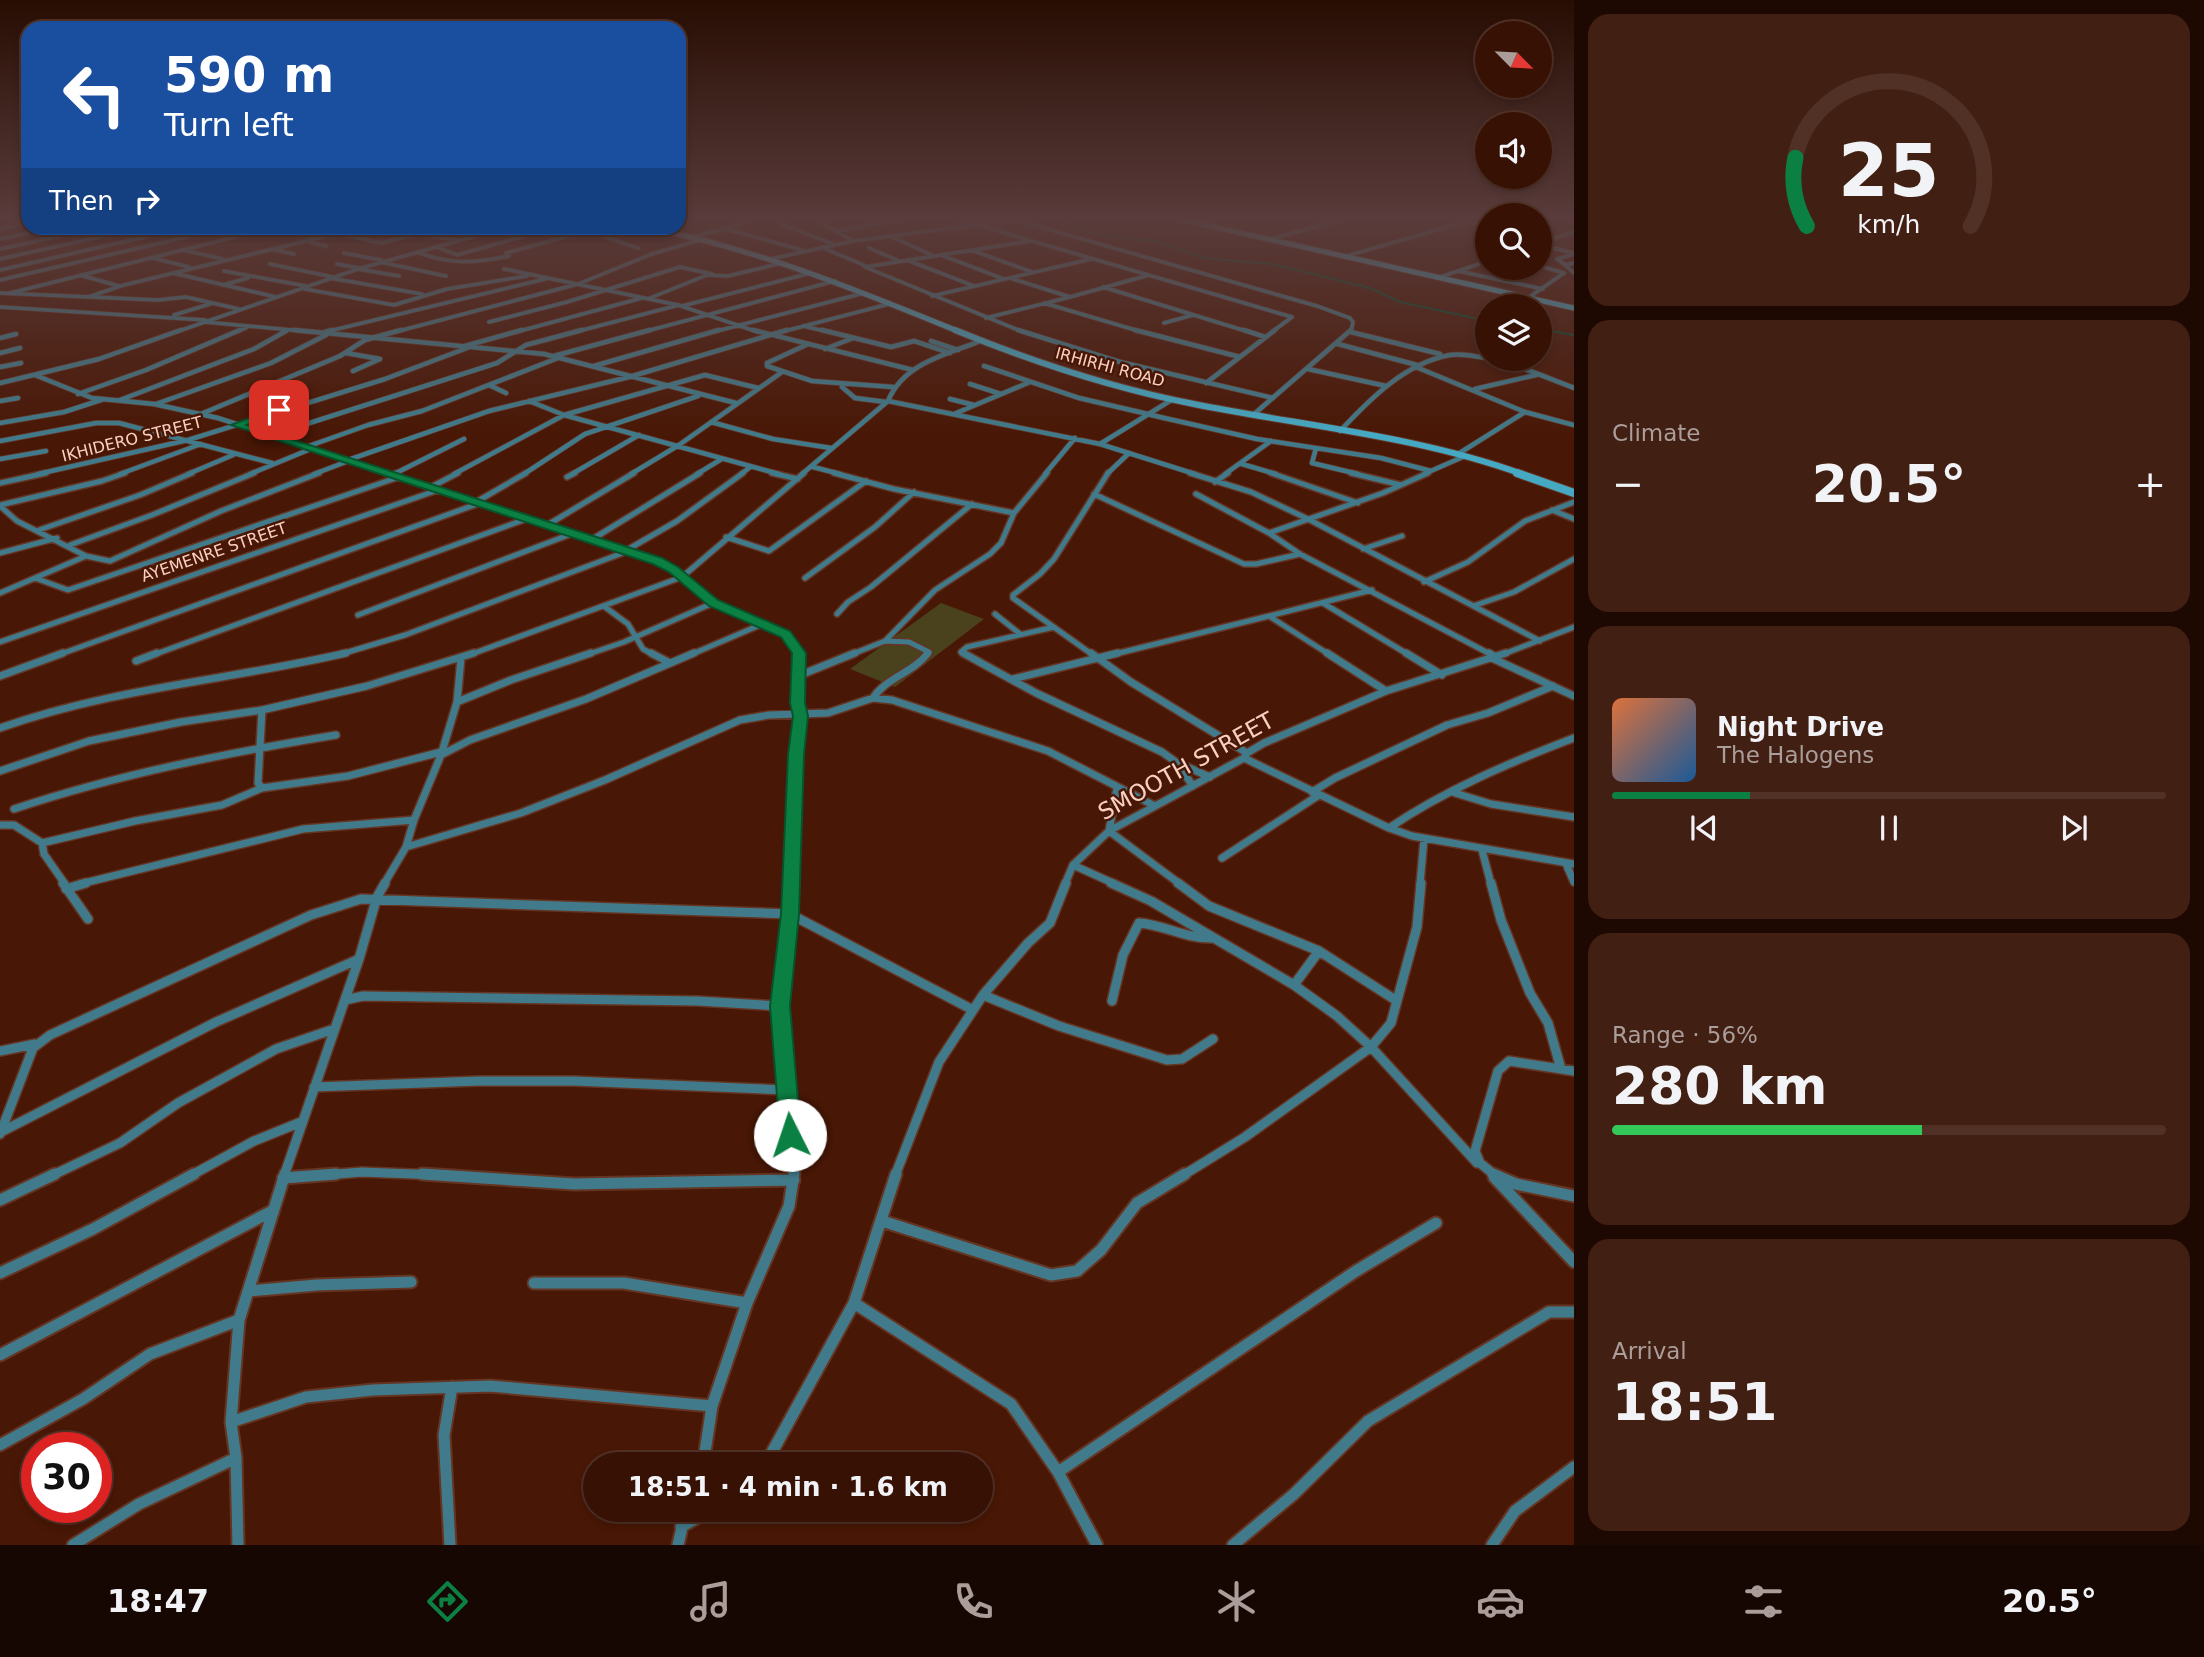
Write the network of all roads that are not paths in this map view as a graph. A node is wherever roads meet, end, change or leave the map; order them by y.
1 (17, 291) edge
2 (106, 291) edge
3 (246, 291) edge
4 (293, 291) edge
5 (325, 291) edge
6 (403, 291) edge
7 (446, 291) edge
8 (494, 291) edge
9 (551, 291) edge
10 (604, 291) edge
11 (613, 291) edge
12 (666, 291) edge
13 (737, 291) edge
14 (798, 291) edge
15 (859, 291) edge
16 (921, 291) edge
17 (953, 291) edge
18 (1051, 291) edge
19 (1089, 291) edge
20 (1116, 291) edge
21 (1204, 291) edge
22 (1261, 291) edge
23 (0, 293) edge
24 (10, 293) junction
25 (864, 293) junction
26 (425, 295) junction
27 (932, 296) junction
28 (88, 297) junction
29 (277, 297) junction
30 (1070, 297) junction
31 (647, 298) junction
32 (1044, 303) junction
33 (1552, 303) edge
34 (210, 304) junction
35 (889, 304) junction
36 (680, 306) junction
37 (0, 308) edge
38 (1574, 308) edge
39 (242, 309) junction
40 (1194, 315) junction
41 (171, 316) junction
42 (708, 316) junction
43 (986, 318) junction
44 (208, 321) junction
45 (489, 322) dead end
46 (1164, 323) dead end
47 (738, 326) junction
48 (802, 326) junction
49 (246, 328) junction
50 (287, 331) junction
51 (1350, 332) junction
52 (16, 334) dead end
53 (318, 334) junction
54 (327, 335) junction
55 (769, 336) junction
56 (1265, 337) junction
57 (0, 338) edge
58 (853, 338) junction
59 (371, 339) junction
60 (931, 341) dead end
61 (978, 342) junction
62 (1338, 344) junction
63 (807, 345) junction
64 (461, 347) junction
65 (20, 348) dead end
66 (468, 348) junction
67 (825, 349) junction
68 (958, 350) junction
69 (513, 352) junction
70 (0, 353) edge
71 (345, 353) junction
72 (950, 353) junction
73 (1440, 354) dead end
74 (556, 357) junction
75 (1240, 357) junction
76 (1475, 357) edge
77 (21, 362) dead end
78 (594, 366) junction
79 (984, 366) dead end
80 (1416, 366) junction
81 (0, 367) edge
82 (1308, 369) junction
83 (914, 370) junction
84 (353, 371) dead end
85 (1527, 371) edge
86 (782, 372) junction
87 (35, 375) junction
88 (1536, 375) junction
89 (629, 377) junction
90 (1030, 382) junction
91 (0, 383) edge
92 (1206, 383) junction
93 (970, 384) dead end
94 (489, 385) junction
95 (1386, 386) junction
96 (667, 387) junction
97 (842, 387) dead end
98 (882, 387) junction
99 (894, 387) junction
100 (758, 388) junction
101 (1574, 388) edge
102 (1473, 389) junction
103 (506, 393) dead end
104 (78, 394) junction
105 (1002, 394) junction
106 (700, 396) junction
107 (18, 398) dead end
108 (1273, 398) junction
109 (950, 399) dead end
110 (1173, 399) junction
111 (101, 400) junction
112 (0, 401) edge
113 (115, 401) junction
114 (528, 401) junction
115 (863, 401) junction
116 (887, 401) junction
117 (736, 403) junction
118 (154, 404) junction
119 (974, 406) junction
120 (1525, 412) junction
121 (201, 414) junction
122 (954, 414) junction
123 (564, 415) junction
124 (1152, 415) junction
125 (1253, 415) junction
126 (711, 422) junction
127 (0, 423) edge
128 (236, 425) junction
129 (1574, 425) edge
130 (604, 426) junction
131 (1340, 431) junction
132 (272, 435) junction
133 (639, 435) junction
134 (1075, 438) junction
135 (464, 439) dead end
136 (188, 440) junction
137 (0, 441) edge
138 (1271, 441) junction
139 (201, 444) junction
140 (1100, 444) junction
141 (679, 445) junction
142 (311, 447) junction
143 (831, 448) junction
144 (1316, 448) junction
145 (46, 451) dead end
146 (1129, 453) junction
147 (233, 455) junction
148 (1462, 455) junction
149 (0, 459) edge
150 (351, 460) junction
151 (720, 460) junction
152 (272, 463) junction
153 (1242, 464) junction
154 (813, 467) junction
155 (749, 468) junction
156 (1431, 471) junction
157 (397, 475) junction
158 (567, 477) dead end
159 (798, 479) junction
160 (866, 481) junction
161 (1215, 482) junction
162 (0, 483) edge
163 (1401, 485) junction
164 (430, 487) junction
165 (439, 490) junction
166 (914, 492) junction
167 (1094, 494) junction
168 (1196, 494) dead end
169 (1574, 494) edge
170 (478, 502) junction
171 (1574, 502) edge
172 (1358, 503) junction
173 (972, 504) junction
174 (0, 505) edge
175 (1551, 510) junction
176 (1014, 513) junction
177 (527, 518) junction
178 (1308, 519) junction
179 (1574, 519) edge
180 (549, 524) junction
181 (39, 530) junction
182 (572, 533) junction
183 (1269, 533) junction
184 (1402, 536) dead end
185 (58, 537) junction
186 (726, 537) junction
187 (591, 540) junction
188 (70, 545) junction
189 (1363, 549) junction
190 (628, 551) junction
191 (0, 552) edge
192 (1300, 554) junction
193 (86, 556) junction
194 (1574, 559) edge
195 (682, 577) junction
196 (35, 578) junction
197 (805, 578) dead end
198 (1424, 582) junction
199 (1373, 590) junction
200 (0, 593) edge
201 (713, 603) junction
202 (1323, 603) junction
203 (1473, 606) junction
204 (605, 607) junction
205 (837, 614) dead end
206 (995, 614) dead end
207 (358, 615) dead end
208 (1269, 615) junction
209 (760, 625) junction
210 (1054, 627) junction
211 (1574, 627) edge
212 (1020, 634) junction
213 (635, 637) junction
214 (885, 641) junction
215 (1540, 641) junction
216 (0, 642) edge
217 (1097, 657) junction
218 (461, 658) junction
219 (1495, 658) junction
220 (136, 661) dead end
221 (670, 663) junction
222 (1442, 675) junction
223 (0, 676) edge
224 (798, 676) junction
225 (1013, 679) junction
226 (1553, 686) junction
227 (1386, 691) junction
228 (1574, 696) edge
229 (873, 698) junction
230 (457, 702) junction
231 (262, 710) junction
232 (800, 716) junction
233 (0, 728) edge
234 (337, 735) dead end
235 (1574, 738) edge
236 (262, 747) junction
237 (441, 754) junction
238 (1245, 755) junction
239 (1176, 762) junction
240 (0, 771) edge
241 (1210, 776) junction
242 (1193, 786) junction
243 (262, 788) junction
244 (1117, 788) junction
245 (1315, 793) junction
246 (1454, 793) junction
247 (1156, 806) junction
248 (14, 809) dead end
249 (1574, 817) edge
250 (414, 820) junction
251 (0, 825) edge
252 (1389, 828) junction
253 (1109, 831) junction
254 (1424, 838) junction
255 (42, 843) junction
256 (407, 847) junction
257 (1482, 850) junction
258 (1222, 858) dead end
259 (1570, 864) edge
260 (1073, 865) junction
261 (1574, 882) edge
262 (66, 889) junction
263 (377, 897) junction
264 (790, 914) junction
265 (88, 919) dead end
266 (1212, 938) junction
267 (1319, 951) junction
268 (359, 959) junction
269 (1294, 985) junction
270 (983, 995) junction
271 (345, 1000) junction
272 (1112, 1001) dead end
273 (1397, 1002) junction
274 (780, 1006) junction
275 (974, 1010) junction
276 (334, 1029) junction
277 (1213, 1039) dead end
278 (39, 1043) junction
279 (1371, 1047) junction
280 (0, 1051) edge
281 (1561, 1069) junction
282 (1574, 1071) edge
283 (314, 1087) junction
284 (788, 1090) junction
285 (301, 1122) junction
286 (0, 1133) edge
287 (1478, 1163) junction
288 (1494, 1176) junction
289 (283, 1178) junction
290 (793, 1180) junction
291 (1574, 1196) edge
292 (0, 1200) edge
293 (272, 1211) junction
294 (882, 1221) junction
295 (1436, 1223) dead end
296 (1574, 1262) edge
297 (0, 1272) edge
298 (411, 1282) dead end
299 (534, 1283) dead end
300 (248, 1292) junction
301 (747, 1303) junction
302 (853, 1303) junction
303 (1574, 1312) edge
304 (239, 1320) junction
305 (0, 1355) edge
306 (452, 1387) junction
307 (712, 1406) junction
308 (231, 1422) junction
309 (0, 1445) edge
310 (705, 1452) edge
311 (772, 1452) edge
312 (236, 1458) junction
313 (1574, 1467) edge
314 (1058, 1472) junction
315 (682, 1522) edge
316 (690, 1522) edge
317 (681, 1527) junction
318 (73, 1545) edge
319 (238, 1545) edge
320 (450, 1545) edge
321 (678, 1545) edge
322 (1097, 1545) edge
323 (1233, 1545) edge
324 (1492, 1545) edge

1 - 24 street
2 - 28 street
3 - 29 street
4 - 29 street
5 - 26 street
6 - 26 street
7 - 26 street
8 - 53 street
9 - 59 street
10 - 45 street
11 - 31 street
12 - 31 street
13 - 36 street
14 - 42 street
15 - 25 street, IRHIRHI ROAD
16 - 27 street
17 - 27 street
18 - 30 street
19 - 30 street
20 - 40 street
21 - 56 street
22 - 51 street
23 - 24 street
24 - 28 street
25 - 35 street, IRHIRHI ROAD
25 - 47 street
27 - 43 street
28 - 34 street
29 - 39 street
30 - 32 street
31 - 36 street
31 - 64 street
32 - 43 street
32 - 75 street
33 - 38 street
34 - 39 street
34 - 41 street
35 - 48 street
35 - 61 street, IRHIRHI ROAD
36 - 42 street
36 - 69 street
37 - 41 street
39 - 44 street
40 - 46 street
40 - 56 street
41 - 44 street
42 - 47 street
42 - 74 street
43 - 92 street
44 - 49 street
44 - 87 street
47 - 55 street
47 - 78 street
48 - 55 street
48 - 58 street
49 - 50 street
49 - 104 street
50 - 53 street
50 - 113 street
51 - 62 street
51 - 73 street
52 - 57 street
53 - 54 street
54 - 59 street
54 - 118 street
55 - 63 street
55 - 89 street
56 - 75 street
58 - 67 street
58 - 72 street
59 - 64 street
59 - 71 street
60 - 68 street
61 - 68 street
61 - 110 street, IRHIRHI ROAD
62 - 80 street
62 - 82 street
63 - 67 street
63 - 86 street
64 - 66 street
65 - 70 street
66 - 69 street
66 - 128 street, IKHIDERO STREET
67 - 83 street
68 - 72 street
69 - 74 street
69 - 132 street
71 - 84 street
71 - 121 street
72 - 83 street
74 - 78 street
74 - 94 street
75 - 92 street
76 - 80 street
77 - 81 street
78 - 89 street
79 - 90 street
80 - 95 street
80 - 102 street
82 - 95 street
82 - 108 street
83 - 99 street
85 - 88 street
86 - 98 street
86 - 100 street
87 - 91 street
87 - 104 street
88 - 101 street
88 - 102 street
89 - 96 street
89 - 114 street
90 - 105 street
90 - 124 street
92 - 108 street
93 - 105 street
94 - 103 street
94 - 142 street
95 - 131 street
96 - 100 street
96 - 106 street
96 - 123 street
97 - 115 street
98 - 99 street
98 - 115 street
99 - 116 street
100 - 117 street
102 - 120 street
104 - 111 street
105 - 119 street
106 - 117 street
106 - 130 street
107 - 112 street
108 - 125 street
109 - 119 street
110 - 124 street
110 - 125 street, IRHIRHI ROAD
111 - 113 street
111 - 127 street
113 - 118 street
114 - 123 street
114 - 150 street
115 - 116 street
116 - 122 street
116 - 143 street
117 - 126 street
118 - 121 street
119 - 122 street
120 - 129 street
120 - 148 street
121 - 128 street
122 - 134 street
123 - 130 street
123 - 164 street
124 - 138 street
124 - 140 street
125 - 131 street, IRHIRHI ROAD
126 - 141 street
126 - 143 street
128 - 132 street
128 - 136 street, IKHIDERO STREET
130 - 133 street
130 - 170 street
131 - 148 street, IRHIRHI ROAD
132 - 142 street
133 - 141 street
133 - 158 street
134 - 140 street
134 - 176 street
135 - 157 street
136 - 137 street
136 - 139 street
136 - 162 street, IKHIDERO STREET
138 - 144 street
138 - 153 street
139 - 147 street
139 - 174 street
140 - 146 street
141 - 151 street
141 - 180 street
142 - 150 street
142 - 152 street
143 - 154 street
144 - 156 street
144 - 163 street
145 - 149 street
146 - 161 street
146 - 167 street
147 - 152 street
147 - 181 street
148 - 156 street
148 - 169 street, IRHIRHI ROAD
150 - 157 street
150 - 193 street
151 - 155 street
151 - 187 street
152 - 188 street
153 - 161 street
153 - 172 street
154 - 159 street
154 - 160 street
155 - 159 street
155 - 190 street
156 - 163 street
157 - 164 street
157 - 196 street
159 - 186 street
160 - 166 street
160 - 186 street
161 - 178 street
163 - 172 street
164 - 165 street
165 - 170 street
165 - 216 street, AYEMENRE STREET
166 - 173 street
166 - 197 street
167 - 192 street
167 - 210 street
168 - 183 street
170 - 177 street
170 - 223 street
171 - 175 street
172 - 178 street
173 - 176 street
173 - 205 street
174 - 181 street
175 - 179 street
175 - 198 street
176 - 214 street
177 - 180 street
177 - 220 street
178 - 183 street
178 - 189 street
180 - 182 street
181 - 185 street
182 - 187 street
182 - 207 street
183 - 192 street
184 - 189 street
185 - 188 street
185 - 191 street
186 - 195 street
187 - 190 street
188 - 193 street
189 - 198 street
190 - 195 street
190 - 233 street
192 - 199 street
193 - 196 street
194 - 203 street
195 - 201 street
195 - 204 street
196 - 200 street
198 - 203 street
199 - 202 street
199 - 219 street
201 - 209 street
201 - 213 street
202 - 208 street
202 - 222 street
203 - 215 street
204 - 213 street
204 - 218 street
206 - 212 street
208 - 217 street
208 - 227 street
209 - 221 street
209 - 224 street
210 - 212 street
210 - 217 street
211 - 215 street, SMOOTH STREET
212 - 225 street
213 - 221 street
213 - 230 street
214 - 224 street
214 - 229 street
215 - 219 street, SMOOTH STREET
217 - 225 street
217 - 238 street
218 - 230 street
218 - 231 street
219 - 222 street, SMOOTH STREET
219 - 226 street
221 - 237 street
222 - 227 street, SMOOTH STREET
224 - 232 street
225 - 239 street
226 - 228 street
226 - 245 street
227 - 238 street, SMOOTH STREET
229 - 232 street
229 - 244 street
230 - 237 street
231 - 236 street
231 - 240 street
232 - 256 street
232 - 264 street
234 - 236 street
235 - 246 street
236 - 243 street
236 - 248 street
237 - 243 street
237 - 250 street
238 - 241 street, SMOOTH STREET
238 - 245 street
239 - 241 street
239 - 242 street
241 - 242 street, SMOOTH STREET
242 - 247 street, SMOOTH STREET
243 - 255 street
244 - 247 street
244 - 253 street
245 - 252 street
245 - 258 street
246 - 249 street
246 - 252 street
247 - 253 street, SMOOTH STREET
250 - 256 street
250 - 262 street
251 - 255 street
252 - 254 street
253 - 260 street, SMOOTH STREET
253 - 267 street
254 - 257 street
254 - 273 street
255 - 262 street
256 - 263 street
257 - 259 street
257 - 281 street
259 - 261 street
260 - 266 street
260 - 270 street, SMOOTH STREET
262 - 265 street
263 - 264 street
263 - 268 street
263 - 278 street
264 - 274 street
264 - 275 street
266 - 269 street
266 - 272 street
267 - 269 street
267 - 273 street
268 - 271 street
268 - 286 street
269 - 279 street
270 - 275 street, SMOOTH STREET
270 - 277 street
271 - 274 street
271 - 276 street
273 - 279 street
274 - 284 street
275 - 294 street, SMOOTH STREET
276 - 283 street
276 - 292 street
278 - 280 street
278 - 286 street
279 - 287 street
279 - 294 street
281 - 282 street
281 - 287 street
283 - 284 street
283 - 285 street
284 - 290 street
285 - 289 street
285 - 297 street
287 - 288 street
288 - 291 street
288 - 296 street
289 - 290 street
289 - 293 street
290 - 301 street
293 - 300 street
293 - 305 street
294 - 302 street, SMOOTH STREET
295 - 314 street
298 - 300 street
299 - 301 street
300 - 304 street
301 - 307 street
302 - 311 street, SMOOTH STREET
302 - 314 street
303 - 323 street
304 - 308 street
304 - 309 street
306 - 307 street
306 - 308 street
306 - 320 street
307 - 310 street
308 - 312 street
312 - 318 street
312 - 319 street
313 - 324 street
314 - 322 street
315 - 317 street
316 - 317 street
317 - 321 street

